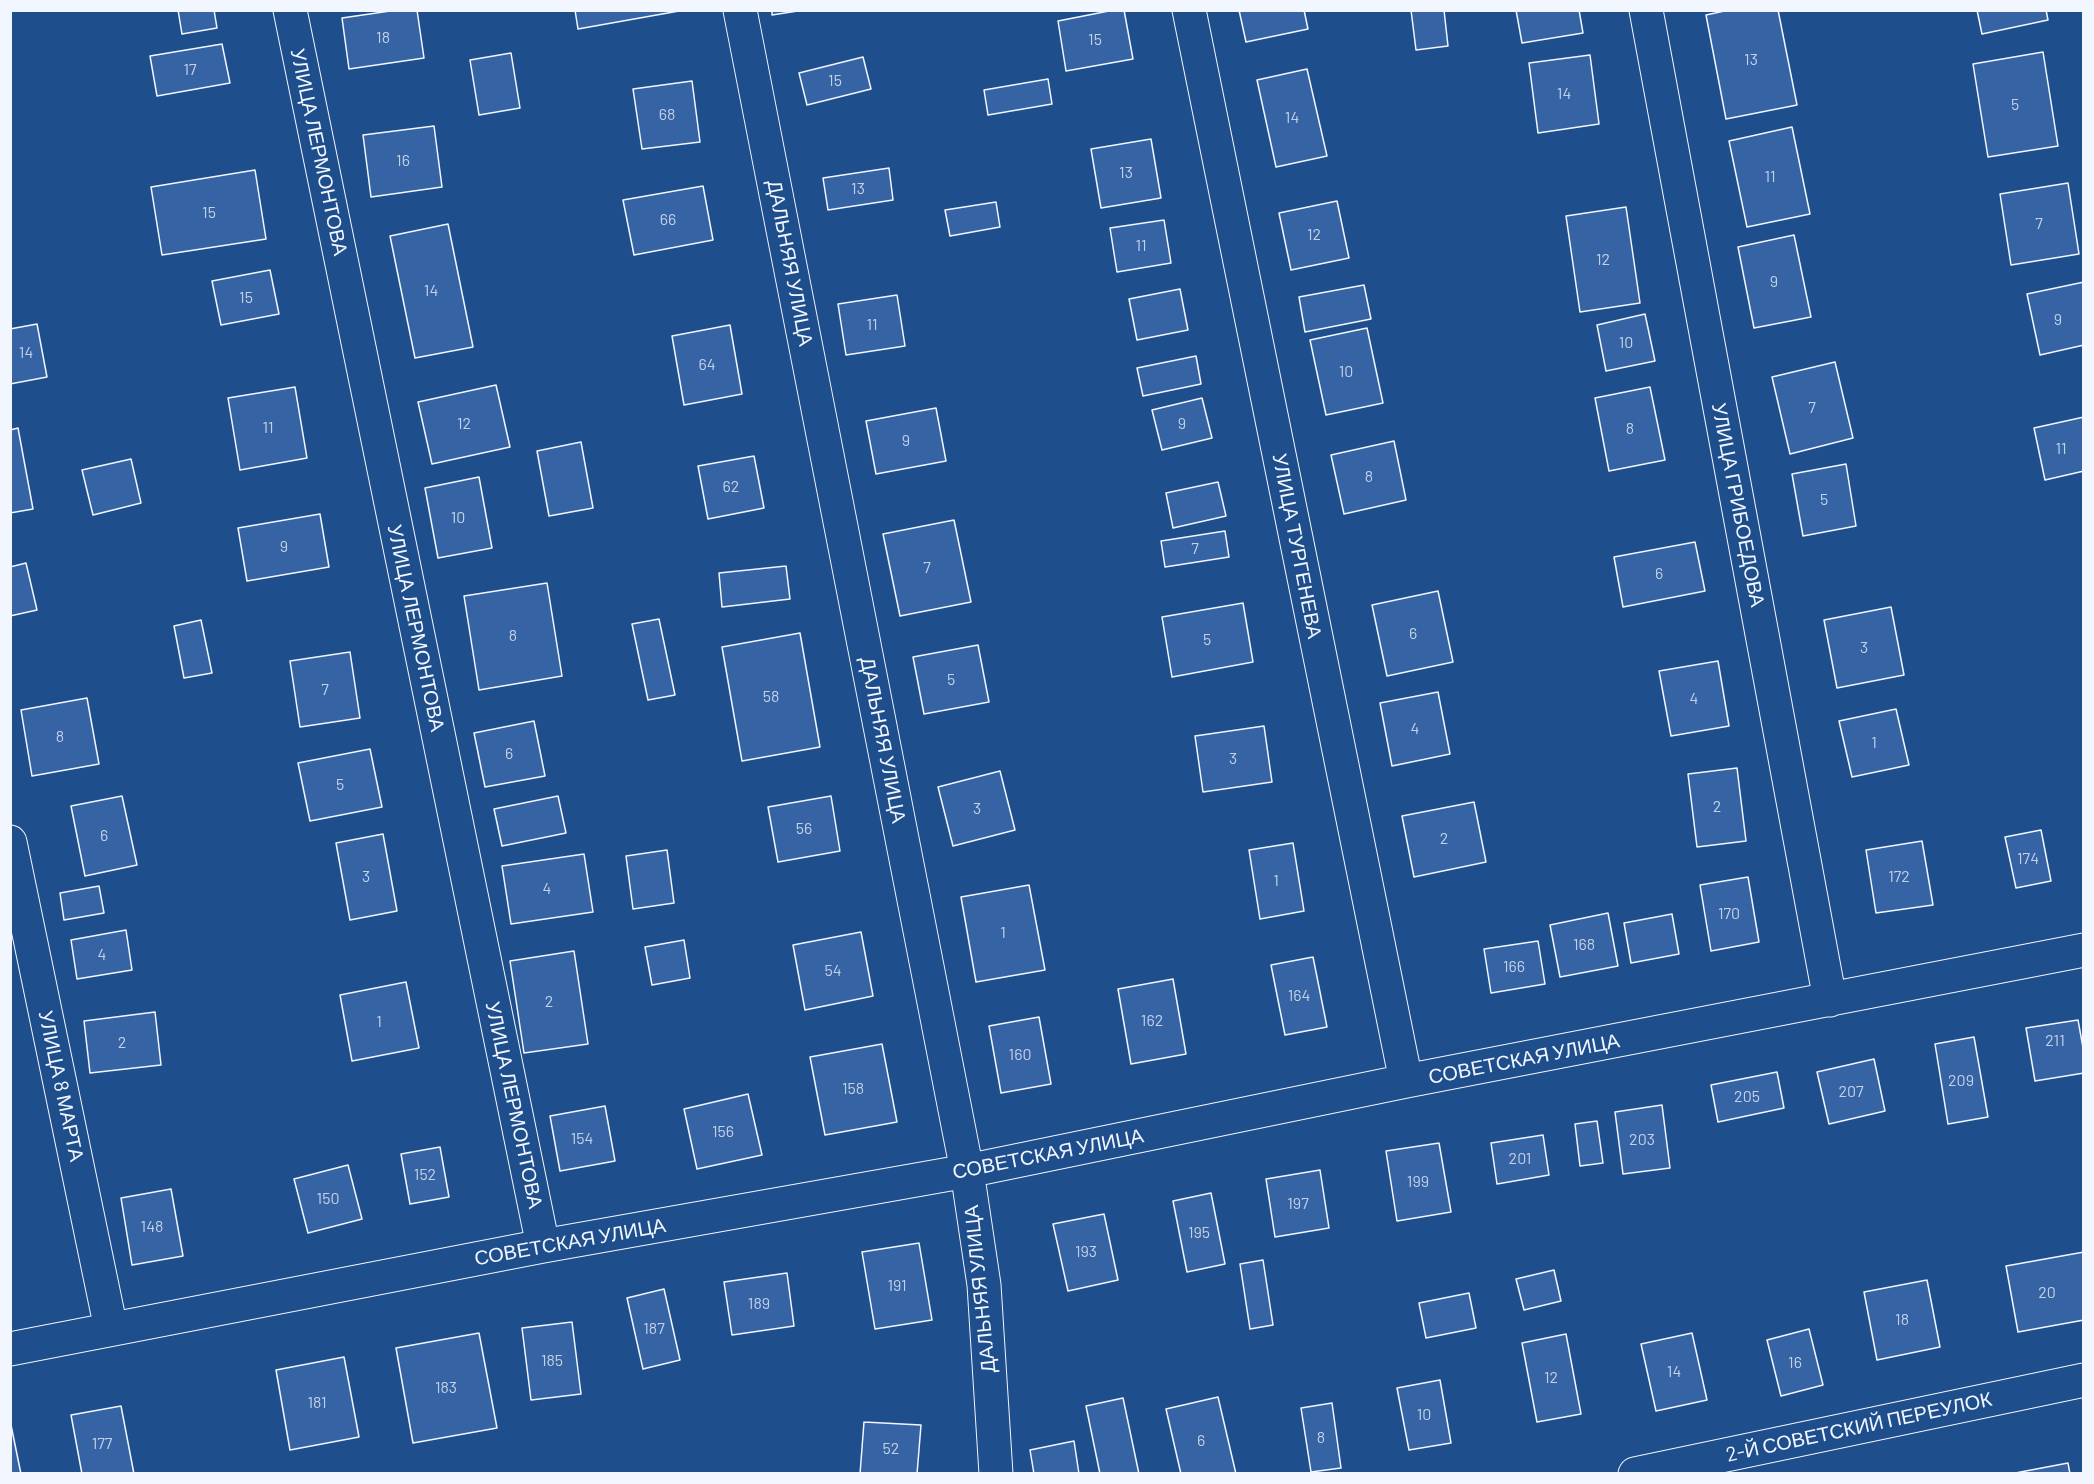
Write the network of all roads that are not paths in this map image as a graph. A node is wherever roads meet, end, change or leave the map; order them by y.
1 (290, 10) edge
2 (740, 10) edge
3 (1189, 10) edge
4 (1646, 10) edge
5 (10, 842) edge
6 (2084, 951) edge
7 (1830, 1000) junction
8 (1406, 1081) junction
9 (967, 1171) junction
10 (543, 1246) junction
11 (111, 1329) junction
12 (10, 1349) edge
13 (2084, 1380) edge
14 (996, 1473) edge
15 (1635, 1473) edge

1 - 10 street, УЛИЦА ЛЕРМОНТОВА
2 - 9 street, ДАЛЬНЯЯ УЛИЦА
3 - 8 street, УЛИЦА ТУРГЕНЕВА
4 - 7 street, УЛИЦА ГРИБОЕДОВА
5 - 11 street, УЛИЦА 8 МАРТА
6 - 7 street, СОВЕТСКАЯ УЛИЦА
7 - 8 street, СОВЕТСКАЯ УЛИЦА
8 - 9 street, СОВЕТСКАЯ УЛИЦА
9 - 10 street, СОВЕТСКАЯ УЛИЦА
9 - 14 street, ДАЛЬНЯЯ УЛИЦА
10 - 11 street, СОВЕТСКАЯ УЛИЦА
11 - 12 street, СОВЕТСКАЯ УЛИЦА
13 - 15 street, 2-Й СОВЕТСКИЙ ПЕРЕУЛОК

